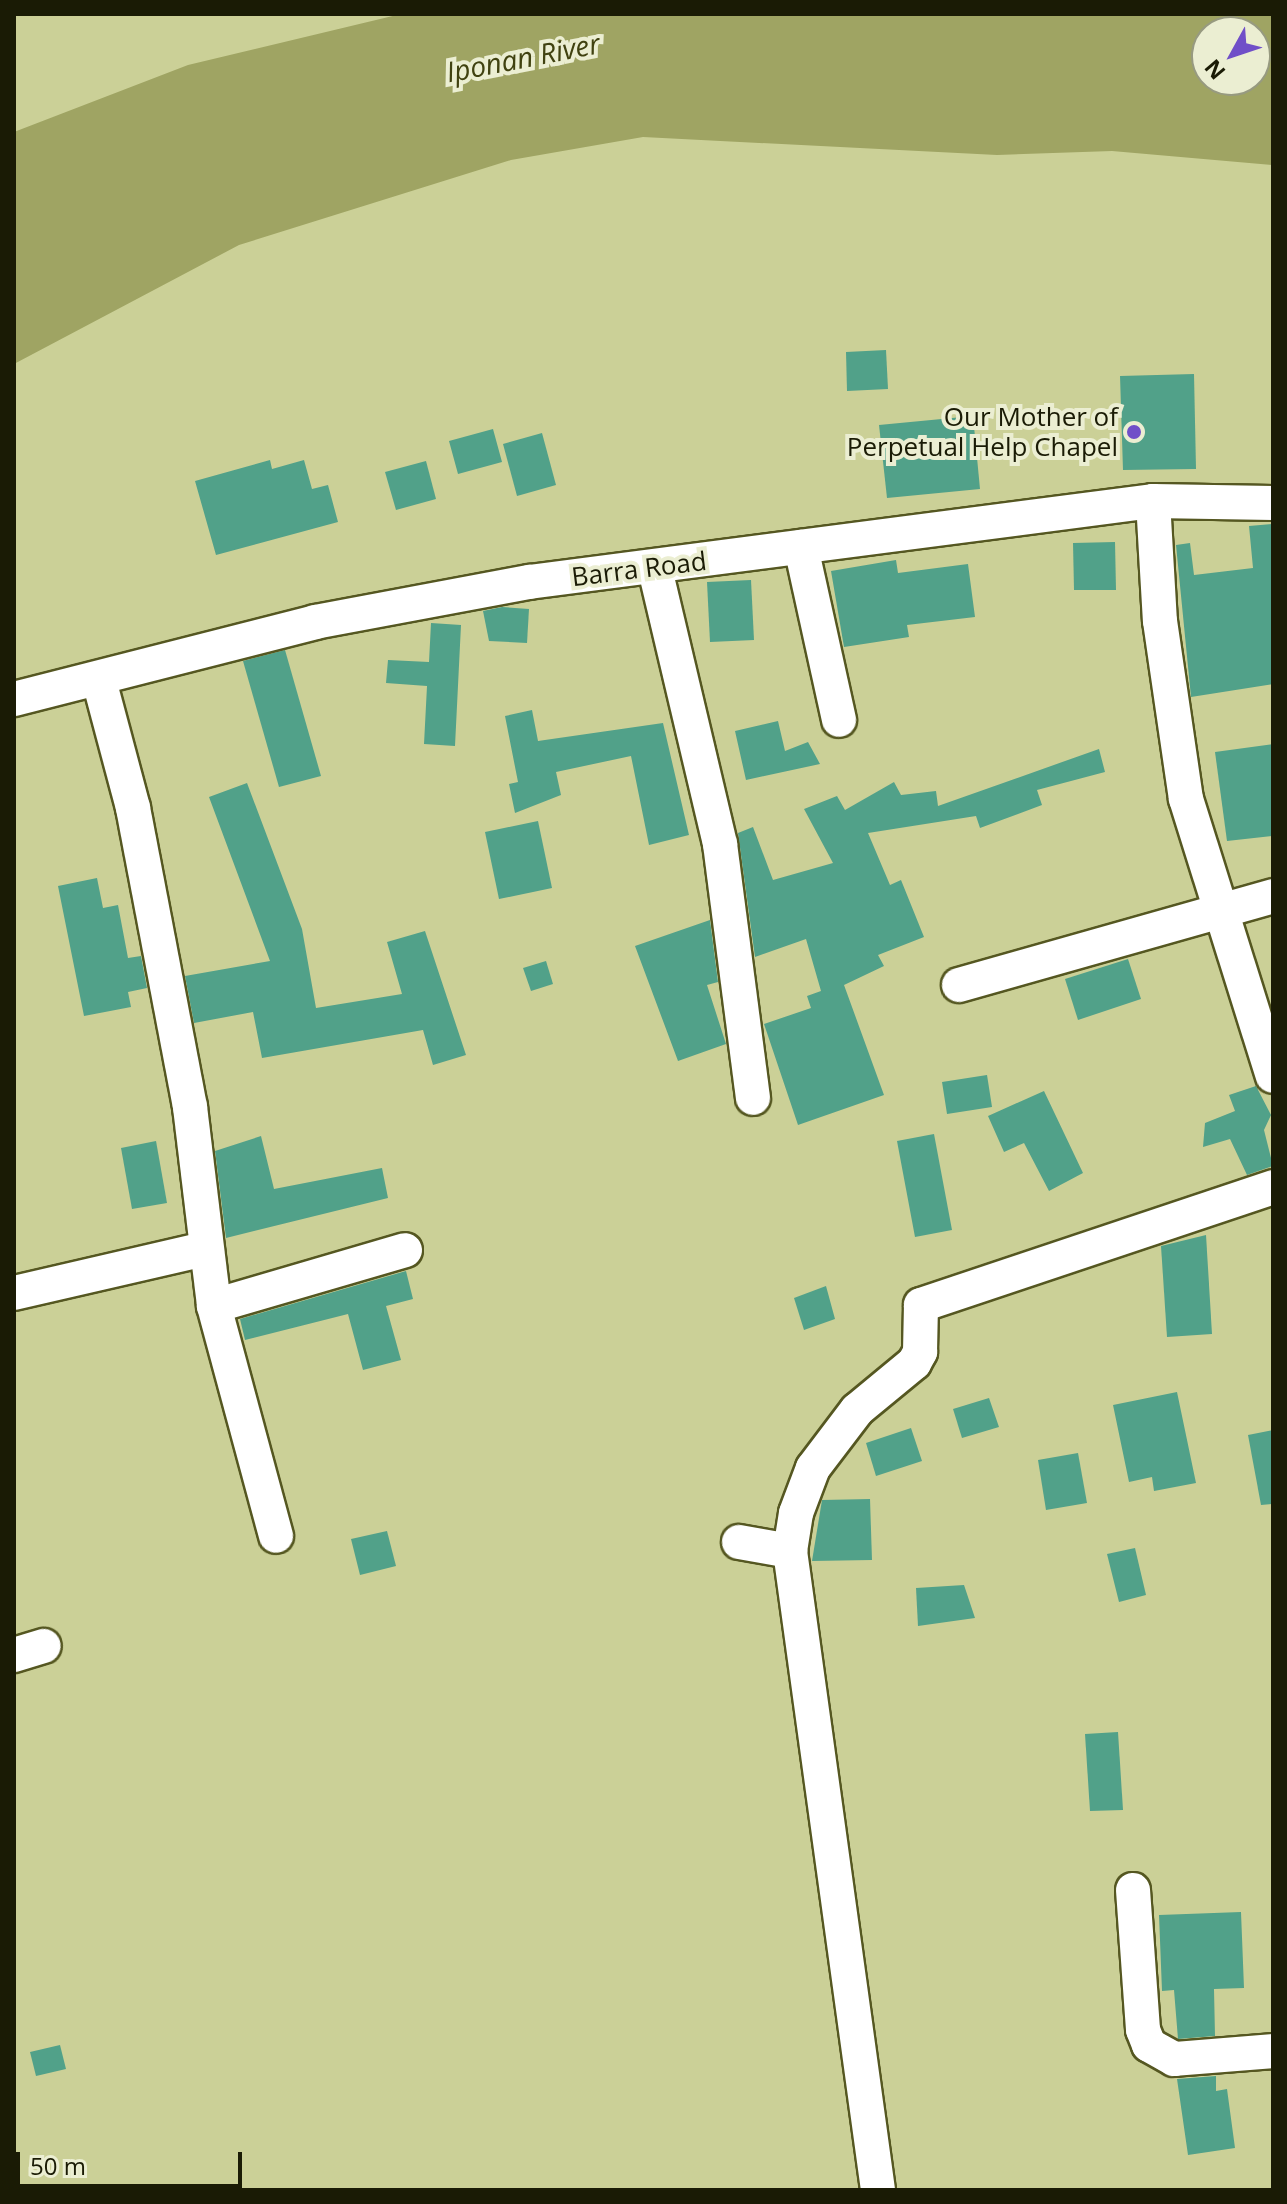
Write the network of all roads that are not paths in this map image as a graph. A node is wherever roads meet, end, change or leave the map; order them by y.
1 (1153, 501) junction
2 (1273, 503) edge
3 (801, 547) junction
4 (655, 569) junction
5 (99, 680) junction
6 (14, 699) edge
7 (839, 720) dead end
8 (1273, 896) edge
9 (1218, 909) junction
10 (959, 985) dead end
11 (1273, 1076) edge
12 (753, 1098) dead end
13 (1273, 1187) edge
14 (204, 1249) junction
15 (405, 1250) dead end
16 (14, 1293) edge
17 (214, 1306) junction
18 (276, 1536) dead end
19 (739, 1542) dead end
20 (790, 1551) junction
21 (1133, 1890) dead end
22 (1273, 2051) edge
23 (878, 2190) edge

1 - 2 street, Barra Road
1 - 3 street, Barra Road
1 - 9 street
3 - 4 street, Barra Road
3 - 7 street
4 - 5 street, Barra Road
4 - 12 street
5 - 6 street, Barra Road
5 - 14 street
8 - 9 street
9 - 10 street
9 - 11 street
13 - 20 street
14 - 16 street
14 - 17 street
15 - 17 street
17 - 18 street
19 - 20 street
20 - 23 street
21 - 22 street

